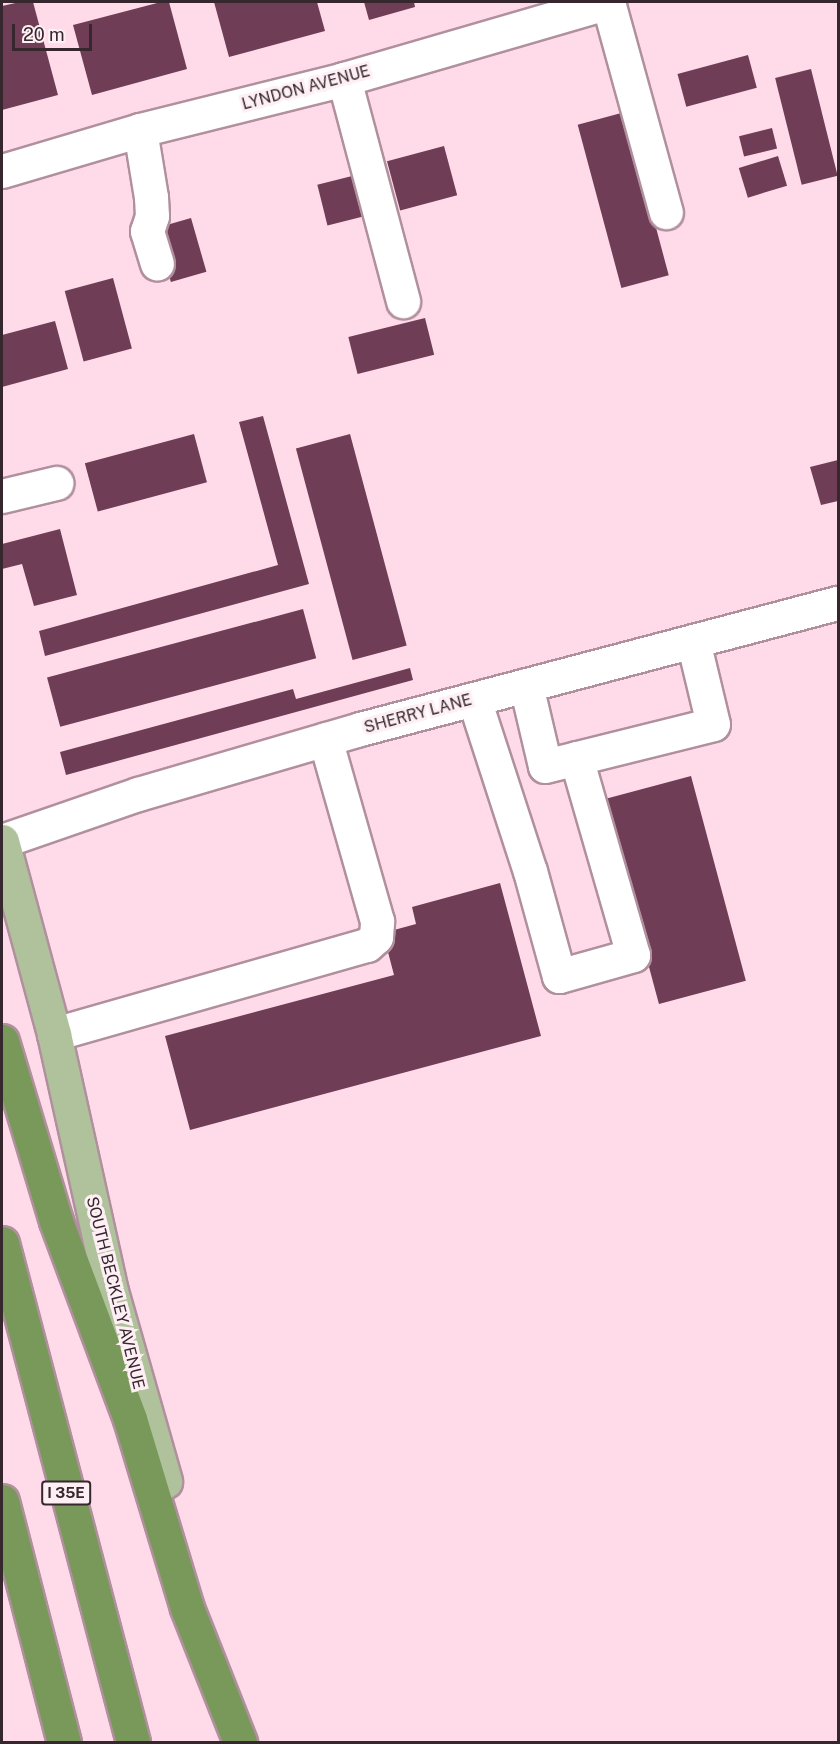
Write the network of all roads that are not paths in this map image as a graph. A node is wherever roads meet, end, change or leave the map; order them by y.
1 (600, 3) edge
2 (344, 78) junction
3 (140, 130) junction
4 (2, 171) edge
5 (666, 212) dead end
6 (157, 263) dead end
7 (403, 301) dead end
8 (56, 483) dead end
9 (2, 496) edge
10 (838, 603) edge
11 (693, 641) junction
12 (526, 685) junction
13 (474, 699) junction
14 (325, 739) junction
15 (576, 758) junction
16 (2, 841) edge
17 (54, 1034) junction
18 (2, 1041) edge
19 (2, 1243) edge
20 (2, 1501) edge
21 (64, 1743) edge
22 (133, 1743) edge
23 (240, 1743) edge

1 - 2 street, LYNDON AVENUE
1 - 5 street
2 - 3 street, LYNDON AVENUE
2 - 7 street
3 - 4 street, LYNDON AVENUE
3 - 6 street
8 - 9 street
10 - 11 street, SHERRY LANE
11 - 12 street, SHERRY LANE
11 - 15 street
12 - 13 street, SHERRY LANE
12 - 15 street
13 - 14 street, SHERRY LANE
13 - 15 street
14 - 16 street, SHERRY LANE
14 - 17 street
16 - 17 main road, SOUTH BECKLEY AVENUE
17 - 23 main road, SOUTH BECKLEY AVENUE
18 - 23 highway
19 - 22 highway, I 35E
20 - 21 highway

